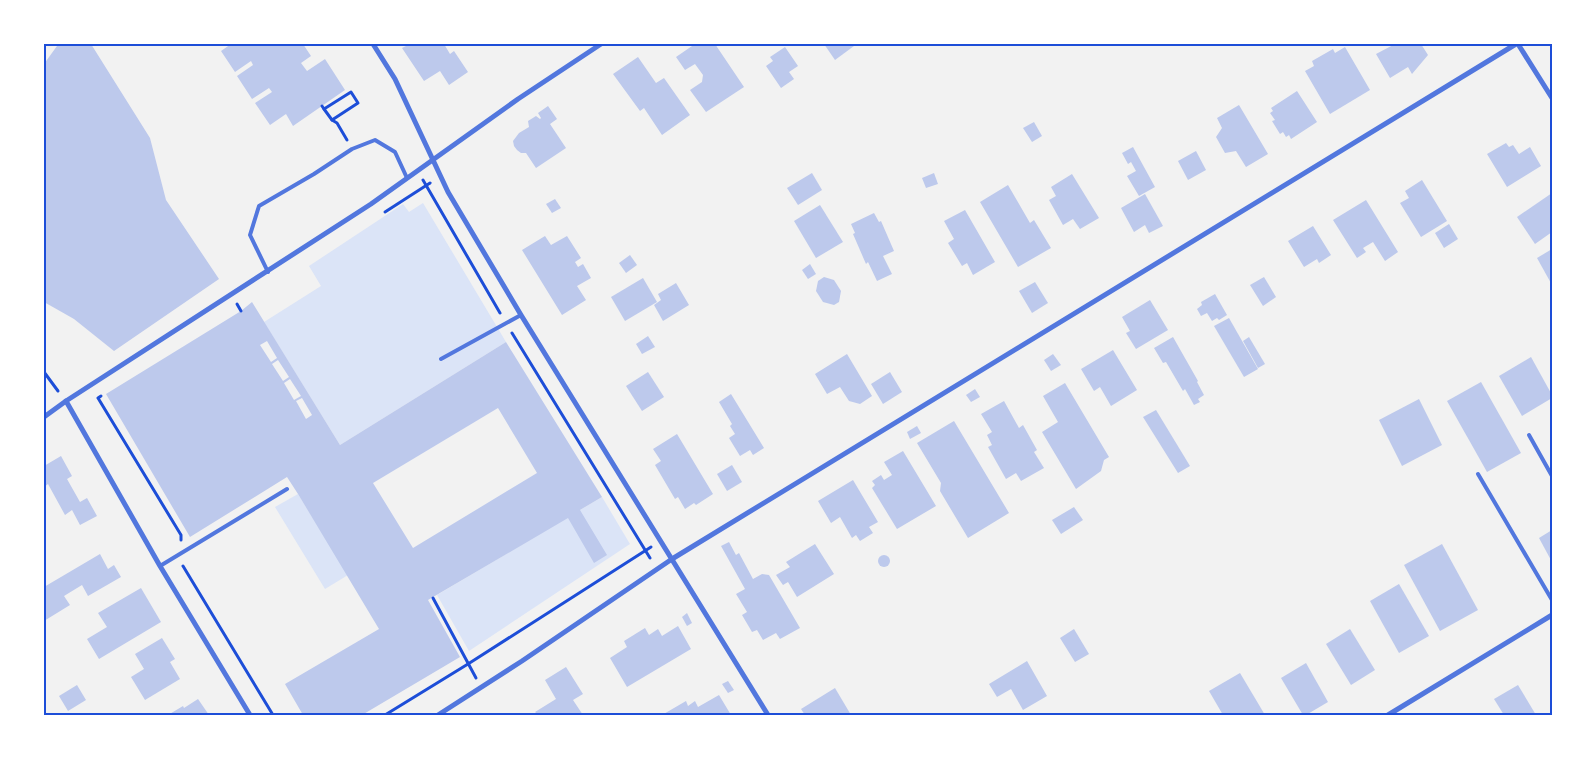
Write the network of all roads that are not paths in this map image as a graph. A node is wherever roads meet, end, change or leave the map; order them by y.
1 (374, 44) edge
2 (601, 44) edge
3 (1517, 44) edge
4 (1552, 98) edge
5 (433, 160) junction
6 (407, 178) junction
7 (268, 272) junction
8 (521, 315) junction
9 (441, 359) dead end
10 (66, 401) junction
11 (44, 417) edge
12 (1529, 435) dead end
13 (1478, 474) dead end
14 (1552, 476) edge
15 (287, 489) dead end
16 (672, 559) junction
17 (160, 566) junction
18 (1552, 600) edge
19 (1552, 615) edge
20 (250, 715) edge
21 (438, 715) edge
22 (768, 715) edge
23 (1388, 715) edge

1 - 5 street
2 - 5 street
3 - 4 street
3 - 16 street
5 - 6 street
5 - 8 street
6 - 7 street
6 - 7 lane
7 - 10 street
8 - 9 lane
8 - 16 street
10 - 11 street
10 - 17 street
12 - 14 lane
13 - 18 lane
15 - 17 lane
16 - 21 street
16 - 22 street
17 - 20 street
19 - 23 street

